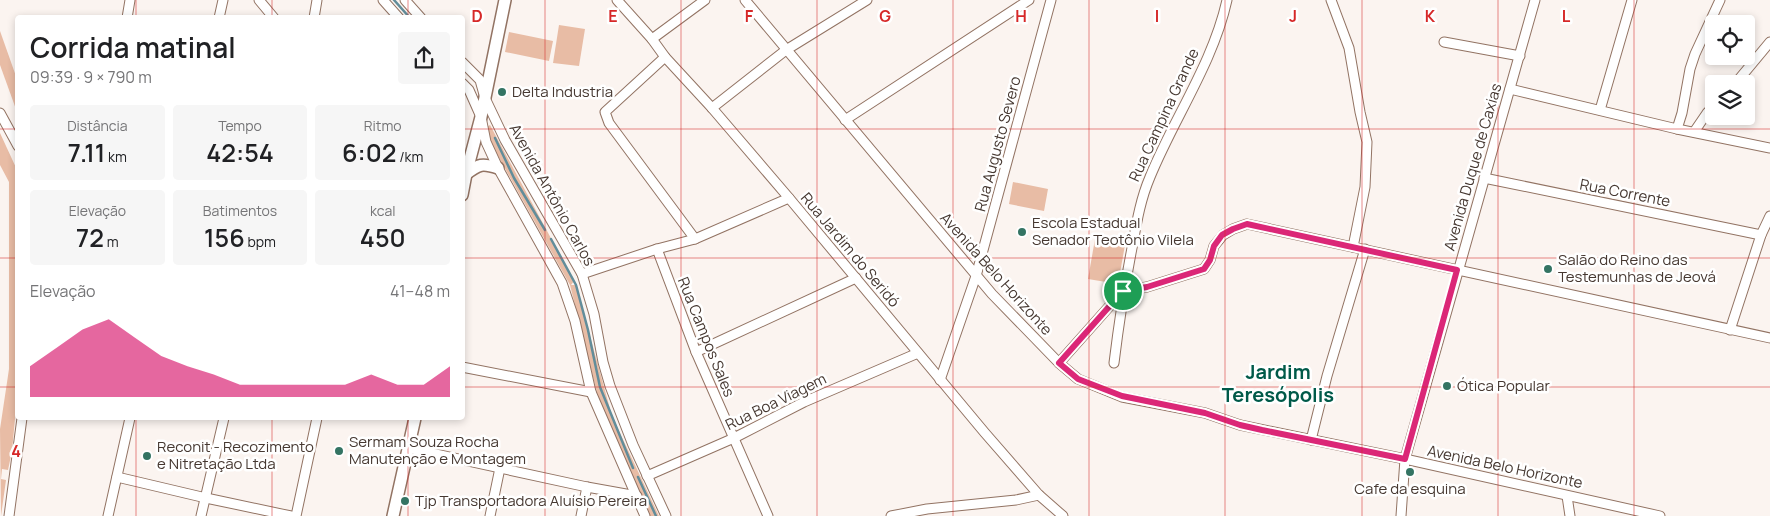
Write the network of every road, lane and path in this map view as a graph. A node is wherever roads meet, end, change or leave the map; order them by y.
1 (130, 0) edge
2 (223, 0) edge
3 (259, 0) edge
4 (317, 0) edge
5 (383, 0) edge
6 (405, 0) edge
7 (505, 0) edge
8 (618, 0) edge
9 (705, 0) edge
10 (745, 0) edge
11 (867, 0) edge
12 (1029, 0) edge
13 (1051, 0) edge
14 (1227, 0) edge
15 (1331, 0) edge
16 (1535, 0) edge
17 (1632, 0) edge
18 (1720, 0) edge
19 (127, 15) edge
20 (220, 15) edge
21 (272, 15) edge
22 (314, 15) edge
23 (396, 15) edge
24 (418, 15) edge
25 (652, 39) junction
26 (1444, 42) dead end
27 (1770, 42) edge
28 (786, 50) junction
29 (1520, 56) junction
30 (665, 57) junction
31 (465, 65) edge
32 (1742, 75) edge
33 (465, 86) edge
34 (1510, 89) junction
35 (485, 98) junction
36 (712, 108) junction
37 (1600, 110) junction
38 (0, 113) edge
39 (1705, 116) edge
40 (481, 117) junction
41 (845, 120) junction
42 (1677, 128) junction
43 (1694, 132) junction
44 (15, 140) edge
45 (1770, 148) edge
46 (498, 168) junction
47 (466, 174) junction
48 (1484, 178) junction
49 (465, 179) edge
50 (789, 198) junction
51 (1770, 216) edge
52 (1761, 234) junction
53 (695, 239) junction
54 (1353, 247) junction
55 (657, 249) junction
56 (1365, 250) junction
57 (1457, 270) junction
58 (582, 274) junction
59 (976, 276) junction
60 (856, 278) junction
61 (1123, 291) junction
62 (1730, 330) junction
63 (1770, 338) edge
64 (696, 352) junction
65 (918, 353) junction
66 (1059, 363) junction
67 (1114, 363) dead end
68 (465, 368) edge
69 (940, 380) junction
70 (591, 392) junction
71 (22, 420) edge
72 (130, 420) edge
73 (224, 420) edge
74 (318, 420) edge
75 (415, 420) edge
76 (734, 438) junction
77 (1311, 440) junction
78 (408, 448) junction
79 (1405, 459) junction
80 (500, 468) junction
81 (647, 476) junction
82 (117, 477) junction
83 (587, 487) junction
84 (1039, 495) junction
85 (636, 496) junction
86 (1567, 496) junction
87 (206, 498) junction
88 (927, 513) edge
89 (9, 516) edge
90 (108, 516) edge
91 (202, 516) edge
92 (290, 516) edge
93 (296, 516) edge
94 (393, 516) edge
95 (490, 516) edge
96 (581, 516) edge
97 (645, 516) edge
98 (666, 516) edge
99 (768, 516) edge
100 (890, 516) edge
101 (1062, 516) edge
102 (1401, 516) edge
103 (1570, 516) edge
104 (1660, 516) edge

1 - 19 street
2 - 20 street
3 - 21 street
4 - 22 street
5 - 23 street
6 - 24 street
7 - 35 main road
8 - 25 street, Rua Jardim do Seridó
9 - 25 street
10 - 28 street, Avenida Belo Horizonte
11 - 28 street
12 - 41 street
13 - 59 street, Rua Augusto Severo
14 - 61 street, Rua Campina Grande
15 - 54 street
16 - 29 street, Avenida Duque de Caxias
17 - 37 street
18 - 42 street
25 - 30 street, Rua Jardim do Seridó
26 - 29 street
27 - 32 street
28 - 36 street
28 - 41 street, Avenida Belo Horizonte
29 - 34 street, Avenida Duque de Caxias
30 - 36 street, Rua Jardim do Seridó
30 - 53 street
31 - 35 street, Avenida Antônio Carlos
33 - 40 street, Avenida Antônio Carlos
34 - 37 street
34 - 48 street, Avenida Duque de Caxias
35 - 40 main road
35 - 58 street, Avenida Antônio Carlos
36 - 50 street, Rua Jardim do Seridó
37 - 42 street
38 - 44 street
39 - 43 street
40 - 46 street, Avenida Antônio Carlos
40 - 47 main road
41 - 59 street, Avenida Belo Horizonte
42 - 43 street
43 - 45 street
46 - 47 main road
46 - 70 street, Avenida Antônio Carlos
47 - 49 main road
48 - 52 street, Rua Corrente
48 - 57 street, Avenida Duque de Caxias
50 - 53 street
50 - 60 street, Rua Jardim do Seridó
51 - 52 street
52 - 62 street
53 - 55 street
54 - 56 street
54 - 61 street
55 - 58 street
55 - 64 street, Rua Campos Sales
56 - 57 street
56 - 77 street
57 - 62 street
57 - 79 street, Avenida Duque de Caxias
58 - 81 street, Avenida Antônio Carlos
59 - 66 street, Avenida Belo Horizonte
59 - 69 street, Rua Augusto Severo
60 - 64 street
60 - 65 street, Rua Jardim do Seridó
61 - 66 street
61 - 67 street, Rua Campina Grande
62 - 63 street
64 - 76 street, Rua Campos Sales
65 - 69 street, Rua Jardim do Seridó
65 - 76 street, Rua Boa Viagem
66 - 77 street, Avenida Belo Horizonte
68 - 70 street
69 - 84 street, Rua Jardim do Seridó
70 - 85 street, Avenida Antônio Carlos
71 - 89 street
72 - 82 street
73 - 87 street
74 - 93 street
75 - 78 main road
76 - 81 street, Rua Boa Viagem
76 - 99 street, Rua Campos Sales
77 - 79 street, Avenida Belo Horizonte
78 - 80 street
78 - 94 main road
79 - 86 street, Avenida Belo Horizonte
79 - 102 street, Avenida Duque de Caxias
80 - 83 street
80 - 95 street
81 - 98 street, Avenida Antônio Carlos
82 - 87 street
82 - 90 street
83 - 85 street
83 - 96 street
84 - 88 street
84 - 101 street, Rua Jardim do Seridó
85 - 97 street, Avenida Antônio Carlos
86 - 103 street
86 - 104 street, Avenida Belo Horizonte
87 - 91 street
87 - 92 street
88 - 100 street

